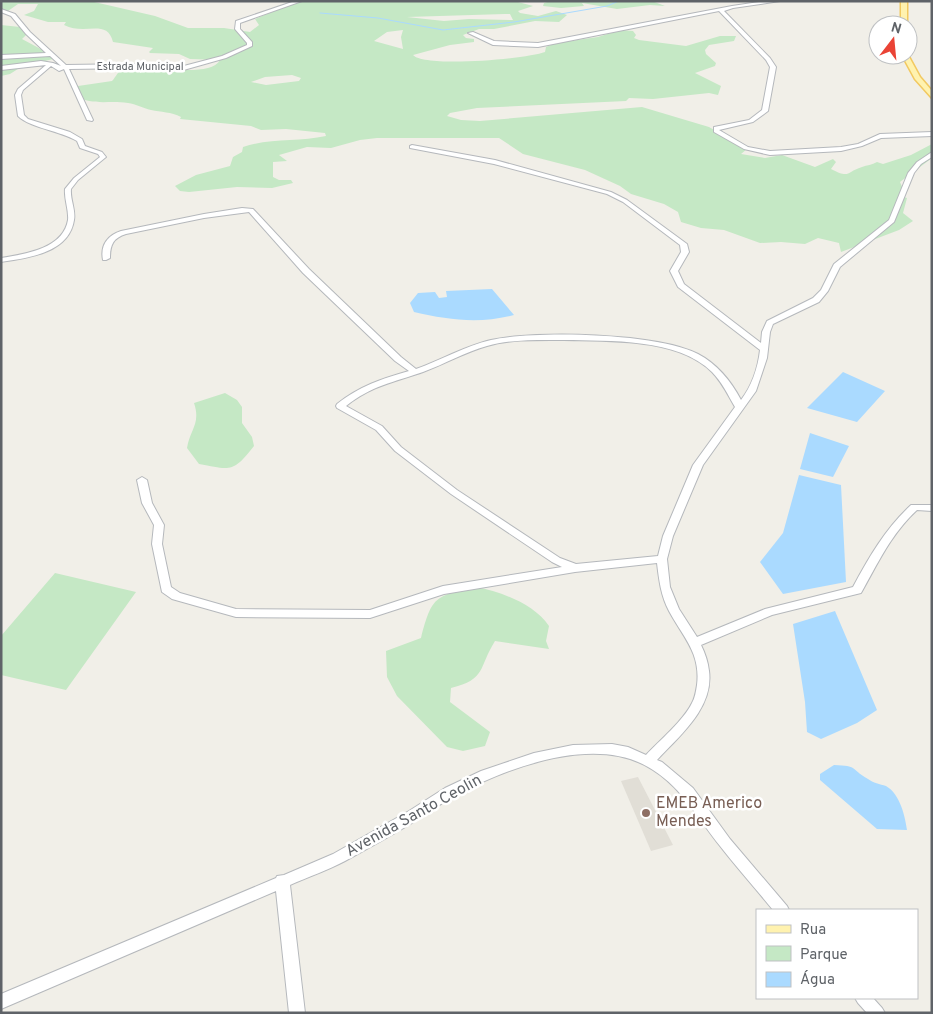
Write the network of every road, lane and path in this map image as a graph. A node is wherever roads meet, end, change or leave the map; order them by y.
1 (300, 1) edge
2 (778, 1) edge
3 (904, 1) edge
4 (728, 8) junction
5 (1, 10) edge
6 (904, 15) edge
7 (471, 33) dead end
8 (52, 54) junction
9 (1, 57) edge
10 (51, 64) junction
11 (910, 65) edge
12 (65, 67) junction
13 (1, 68) edge
14 (932, 96) edge
15 (90, 120) dead end
16 (932, 134) edge
17 (412, 147) dead end
18 (932, 154) edge
19 (106, 258) dead end
20 (1, 260) edge
21 (764, 349) junction
22 (415, 372) junction
23 (739, 406) junction
24 (142, 480) dead end
25 (932, 508) edge
26 (662, 559) junction
27 (575, 568) junction
28 (696, 643) junction
29 (648, 760) junction
30 (282, 880) junction
31 (781, 909) edge
32 (864, 999) edge
33 (1, 1002) edge
34 (297, 1013) edge
35 (876, 1013) edge

1 - 12 street, Estrada Municipal
2 - 4 street
3 - 6 main road
4 - 7 street
4 - 16 street
5 - 8 street
8 - 9 street
8 - 12 street
10 - 12 street, Estrada Municipal
10 - 13 street, Estrada Municipal
10 - 20 street
11 - 14 main road
12 - 15 street
17 - 21 street
18 - 21 street
19 - 22 street
21 - 23 street
22 - 23 street
22 - 27 street
23 - 26 street
24 - 27 street
25 - 28 street
26 - 27 street
26 - 28 street
28 - 29 street
29 - 30 street, Avenida Santo Ceolin
29 - 31 street, Avenida Santo Ceolin
30 - 33 street, Avenida Santo Ceolin
30 - 34 street
32 - 35 street

